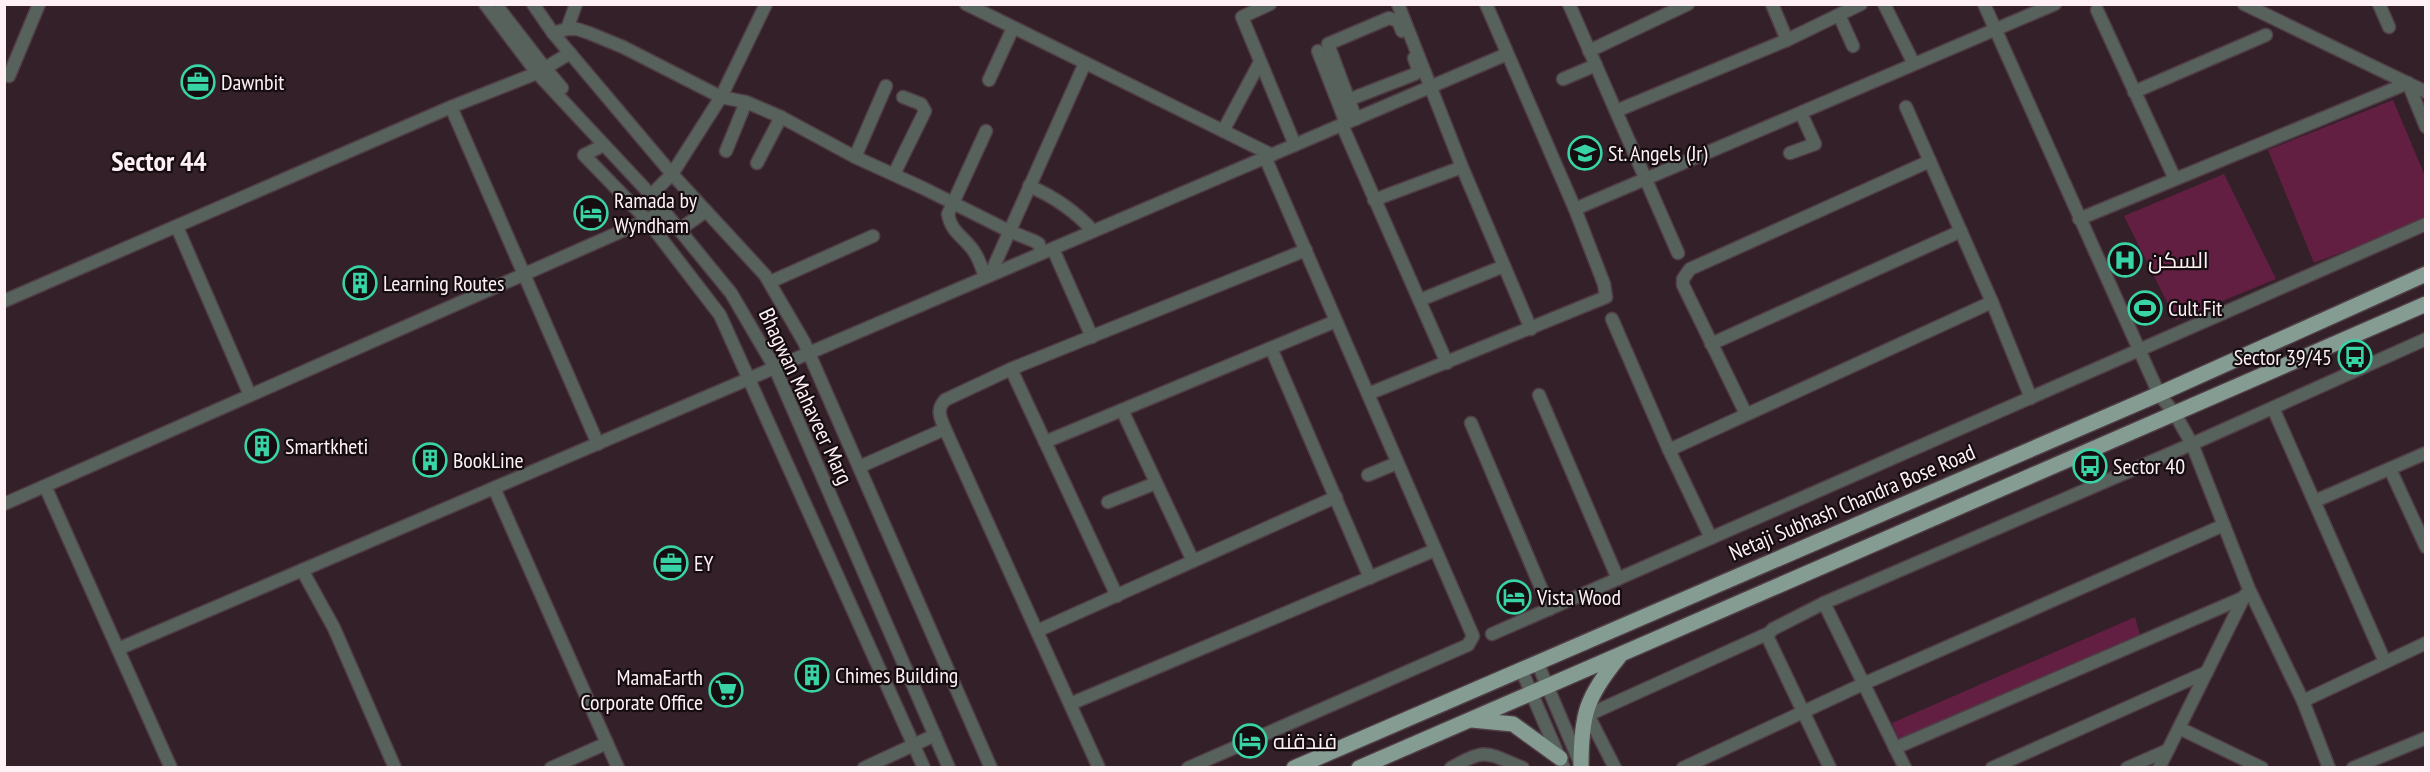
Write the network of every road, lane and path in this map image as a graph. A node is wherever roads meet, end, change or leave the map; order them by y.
1 (39, 4) edge
2 (485, 4) edge
3 (496, 4) edge
4 (533, 4) edge
5 (576, 4) edge
6 (766, 4) edge
7 (966, 4) edge
8 (1270, 4) edge
9 (1398, 4) edge
10 (1486, 4) edge
11 (1569, 4) edge
12 (1688, 4) edge
13 (1772, 4) edge
14 (1861, 4) edge
15 (1884, 4) edge
16 (1984, 4) edge
17 (2055, 4) edge
18 (2244, 4) edge
19 (2379, 4) edge
20 (2033, 9) edge
21 (2097, 10) dead end
22 (1839, 15) junction
23 (2389, 27) dead end
24 (1013, 28) junction
25 (567, 29) junction
26 (1997, 30) junction
27 (553, 33) junction
28 (2266, 35) dead end
29 (1787, 40) junction
30 (1853, 46) dead end
31 (1318, 51) dead end
32 (1589, 51) junction
33 (570, 53) junction
34 (1507, 54) junction
35 (1260, 62) junction
36 (1085, 63) junction
37 (1914, 64) junction
38 (1596, 65) junction
39 (541, 71) junction
40 (4, 74) edge
41 (1563, 79) dead end
42 (989, 80) dead end
43 (2408, 83) junction
44 (886, 86) dead end
45 (1431, 87) junction
46 (2134, 92) junction
47 (2426, 92) edge
48 (721, 97) junction
49 (903, 97) dead end
50 (1348, 100) junction
51 (746, 102) junction
52 (451, 107) junction
53 (1906, 107) dead end
54 (1616, 111) junction
55 (1801, 113) junction
56 (781, 117) junction
57 (1348, 122) junction
58 (2426, 127) edge
59 (1223, 130) junction
60 (986, 131) dead end
61 (604, 145) junction
62 (1295, 145) junction
63 (726, 151) dead end
64 (1790, 153) dead end
65 (1269, 156) junction
66 (855, 157) junction
67 (1930, 161) junction
68 (757, 163) dead end
69 (1462, 167) junction
70 (672, 174) junction
71 (894, 174) junction
72 (1645, 179) junction
73 (2175, 179) junction
74 (1029, 186) junction
75 (657, 189) junction
76 (1374, 200) junction
77 (953, 202) junction
78 (1575, 209) junction
79 (663, 210) junction
80 (706, 212) junction
81 (2079, 219) junction
82 (647, 220) junction
83 (2426, 224) edge
84 (686, 225) junction
85 (177, 227) junction
86 (1009, 231) junction
87 (1093, 231) junction
88 (1961, 231) junction
89 (873, 236) dead end
90 (1306, 250) junction
91 (1047, 251) junction
92 (1678, 253) dead end
93 (1504, 267) junction
94 (522, 274) junction
95 (2426, 274) edge
96 (988, 276) junction
97 (770, 282) junction
98 (1420, 300) junction
99 (4, 301) edge
100 (1992, 302) junction
101 (2426, 304) edge
102 (1612, 319) dead end
103 (1336, 321) junction
104 (1531, 329) junction
105 (1092, 337) junction
106 (2426, 339) edge
107 (1711, 344) junction
108 (1271, 348) junction
109 (2139, 350) junction
110 (808, 353) junction
111 (1447, 363) junction
112 (778, 366) junction
113 (1011, 369) junction
114 (750, 378) junction
115 (1368, 394) junction
116 (2160, 394) junction
117 (250, 395) junction
118 (1539, 395) dead end
119 (2031, 398) junction
120 (2273, 408) junction
121 (1122, 410) junction
122 (1746, 414) junction
123 (2175, 414) junction
124 (1471, 423) dead end
125 (945, 429) junction
126 (1045, 442) junction
127 (598, 444) junction
128 (2192, 444) junction
129 (1669, 450) junction
130 (2426, 453) edge
131 (1397, 463) junction
132 (859, 468) junction
133 (2390, 469) junction
134 (1368, 475) dead end
135 (1156, 483) junction
136 (45, 486) junction
137 (494, 488) junction
138 (1336, 497) junction
139 (2315, 501) junction
140 (1108, 502) dead end
141 (4, 504) edge
142 (2224, 525) junction
143 (1711, 538) junction
144 (2425, 544) edge
145 (1435, 550) junction
146 (1193, 561) junction
147 (302, 570) junction
148 (1370, 578) junction
149 (1618, 579) junction
150 (2247, 593) junction
151 (1117, 596) junction
152 (1824, 603) junction
153 (1550, 609) junction
154 (1037, 631) junction
155 (1769, 633) junction
156 (1492, 634) dead end
157 (2426, 643) edge
158 (118, 649) junction
159 (1621, 654) junction
160 (1537, 662) junction
161 (2385, 662) junction
162 (1521, 669) junction
163 (2206, 672) junction
164 (1863, 684) junction
165 (1546, 687) junction
166 (1532, 693) junction
167 (2302, 701) junction
168 (1070, 704) junction
169 (1804, 712) junction
170 (1469, 720) junction
171 (2179, 728) junction
172 (935, 735) junction
173 (2426, 738) edge
174 (607, 743) junction
175 (915, 744) junction
176 (1895, 748) junction
177 (2168, 750) junction
178 (1562, 763) edge
179 (1582, 767) edge
180 (171, 768) edge
181 (395, 768) edge
182 (551, 768) edge
183 (618, 768) edge
184 (864, 768) edge
185 (924, 768) edge
186 (949, 768) edge
187 (958, 768) edge
188 (991, 768) edge
189 (1099, 768) edge
190 (1188, 768) edge
191 (1294, 768) edge
192 (1359, 768) edge
193 (1451, 768) edge
194 (1523, 768) edge
195 (1615, 768) edge
196 (1683, 768) edge
197 (1830, 768) edge
198 (1905, 768) edge
199 (1992, 768) edge
200 (2127, 768) edge
201 (2159, 768) edge
202 (2262, 768) edge
203 (2329, 768) edge
204 (2353, 768) edge

1 - 40 street
2 - 39 street, Bhagwan Mahaveer Marg
3 - 39 street, Bhagwan Mahaveer Marg
4 - 27 street
5 - 25 street
6 - 48 street
7 - 24 street
8 - 35 street
9 - 45 street
10 - 34 street
11 - 32 street
12 - 32 street
13 - 29 street
14 - 22 street
15 - 37 street
16 - 26 street
17 - 20 street
18 - 43 street
19 - 23 street
20 - 26 street
21 - 46 street
22 - 29 street
22 - 30 street
24 - 36 street
24 - 42 street
25 - 27 street
25 - 48 street
26 - 37 street
26 - 81 street
27 - 33 street
28 - 46 street
29 - 54 street
31 - 57 street
32 - 38 street
33 - 39 street
33 - 70 street
34 - 45 street
34 - 78 street
35 - 59 street
35 - 62 street
36 - 59 street
36 - 74 street
37 - 55 street
38 - 41 street
38 - 54 street
39 - 52 street
39 - 61 street, Bhagwan Mahaveer Marg
39 - 75 street, Bhagwan Mahaveer Marg
43 - 47 street
43 - 58 street
43 - 73 street
44 - 66 street
45 - 57 street
45 - 69 street
46 - 73 street
48 - 51 street
48 - 70 street
49 - 71 street
50 - 50 street
50 - 57 street
51 - 56 street
51 - 63 street
52 - 85 street
52 - 94 street
53 - 67 street
54 - 72 street
55 - 64 street
55 - 72 street
56 - 66 street
56 - 68 street
57 - 62 street
57 - 76 street
59 - 65 street
60 - 77 street
61 - 79 street, Bhagwan Mahaveer Marg
61 - 82 street
62 - 65 street
65 - 87 street
65 - 90 street
66 - 71 street
67 - 88 street
67 - 107 street
69 - 76 street
69 - 93 street
70 - 75 street
70 - 80 street
71 - 77 street
72 - 78 street
72 - 92 street
73 - 81 street
74 - 86 street
74 - 87 street
75 - 84 street, Bhagwan Mahaveer Marg
76 - 98 street
77 - 86 street
77 - 96 street
78 - 104 street
79 - 82 street
79 - 112 street, Bhagwan Mahaveer Marg
80 - 84 street
80 - 97 street
81 - 109 street
82 - 94 street
82 - 114 street
83 - 109 street
84 - 112 street, Bhagwan Mahaveer Marg
85 - 99 street
85 - 117 street
86 - 91 street
86 - 96 street
87 - 91 street
88 - 100 street
88 - 107 street
89 - 97 street
90 - 103 street
90 - 105 street
91 - 96 street
91 - 105 street
93 - 98 street
93 - 104 street
94 - 117 street
94 - 127 street
95 - 116 main road, Netaji Subhash Chandra Bose Road
96 - 110 street
97 - 110 street
98 - 111 street
100 - 119 street
100 - 122 street
101 - 123 main road, Netaji Subhash Chandra Bose Road
102 - 129 street
103 - 108 street
103 - 115 street
104 - 111 street
105 - 113 street
106 - 120 street
107 - 122 street
108 - 121 street
108 - 138 street
109 - 116 street
109 - 119 street
110 - 112 street
110 - 132 street
111 - 115 street
112 - 114 street
112 - 172 street, Bhagwan Mahaveer Marg
112 - 187 street, Bhagwan Mahaveer Marg
113 - 125 street
113 - 126 street
114 - 127 street
114 - 175 street
115 - 131 street
116 - 123 street
116 - 160 main road, Netaji Subhash Chandra Bose Road
117 - 136 street
118 - 149 street
119 - 143 street
120 - 128 street
120 - 139 street
121 - 126 street
121 - 135 street
122 - 129 street
123 - 128 street
123 - 159 main road, Netaji Subhash Chandra Bose Road
124 - 153 street
125 - 132 street
125 - 154 street
126 - 151 street
127 - 137 street
128 - 142 street
128 - 152 street
129 - 143 street
130 - 133 street
131 - 134 street
131 - 145 street
132 - 188 street
133 - 139 street
133 - 144 street
135 - 140 street
135 - 146 street
136 - 141 street
136 - 158 street
137 - 147 street
137 - 174 street
138 - 146 street
138 - 148 street
139 - 161 street
142 - 150 street
142 - 164 street
143 - 149 street
145 - 148 street
145 - 190 street
146 - 151 street
147 - 158 street
147 - 181 street
148 - 168 street
149 - 153 street
150 - 163 street
150 - 167 street
150 - 176 street
151 - 154 street
152 - 155 street
152 - 164 street
153 - 156 street
154 - 168 street
155 - 169 street
155 - 195 street
157 - 161 street
158 - 180 street
159 - 165 main road, Netaji Subhash Chandra Bose Road
159 - 179 main road
160 - 162 main road, Netaji Subhash Chandra Bose Road
160 - 165 street
161 - 167 street
162 - 166 street
162 - 191 main road, Netaji Subhash Chandra Bose Road
163 - 171 street
163 - 199 street
164 - 169 street
164 - 176 street
165 - 166 main road, Netaji Subhash Chandra Bose Road
165 - 179 street
166 - 170 main road, Netaji Subhash Chandra Bose Road
166 - 178 street
167 - 203 street
168 - 189 street
169 - 196 street
169 - 197 street
170 - 178 main road
170 - 192 main road, Netaji Subhash Chandra Bose Road
171 - 177 street
171 - 202 street
172 - 175 street
172 - 186 street, Bhagwan Mahaveer Marg
173 - 204 street
174 - 182 street
174 - 183 street
175 - 184 street
175 - 185 street
176 - 198 street
177 - 200 street
177 - 201 street
193 - 194 street

